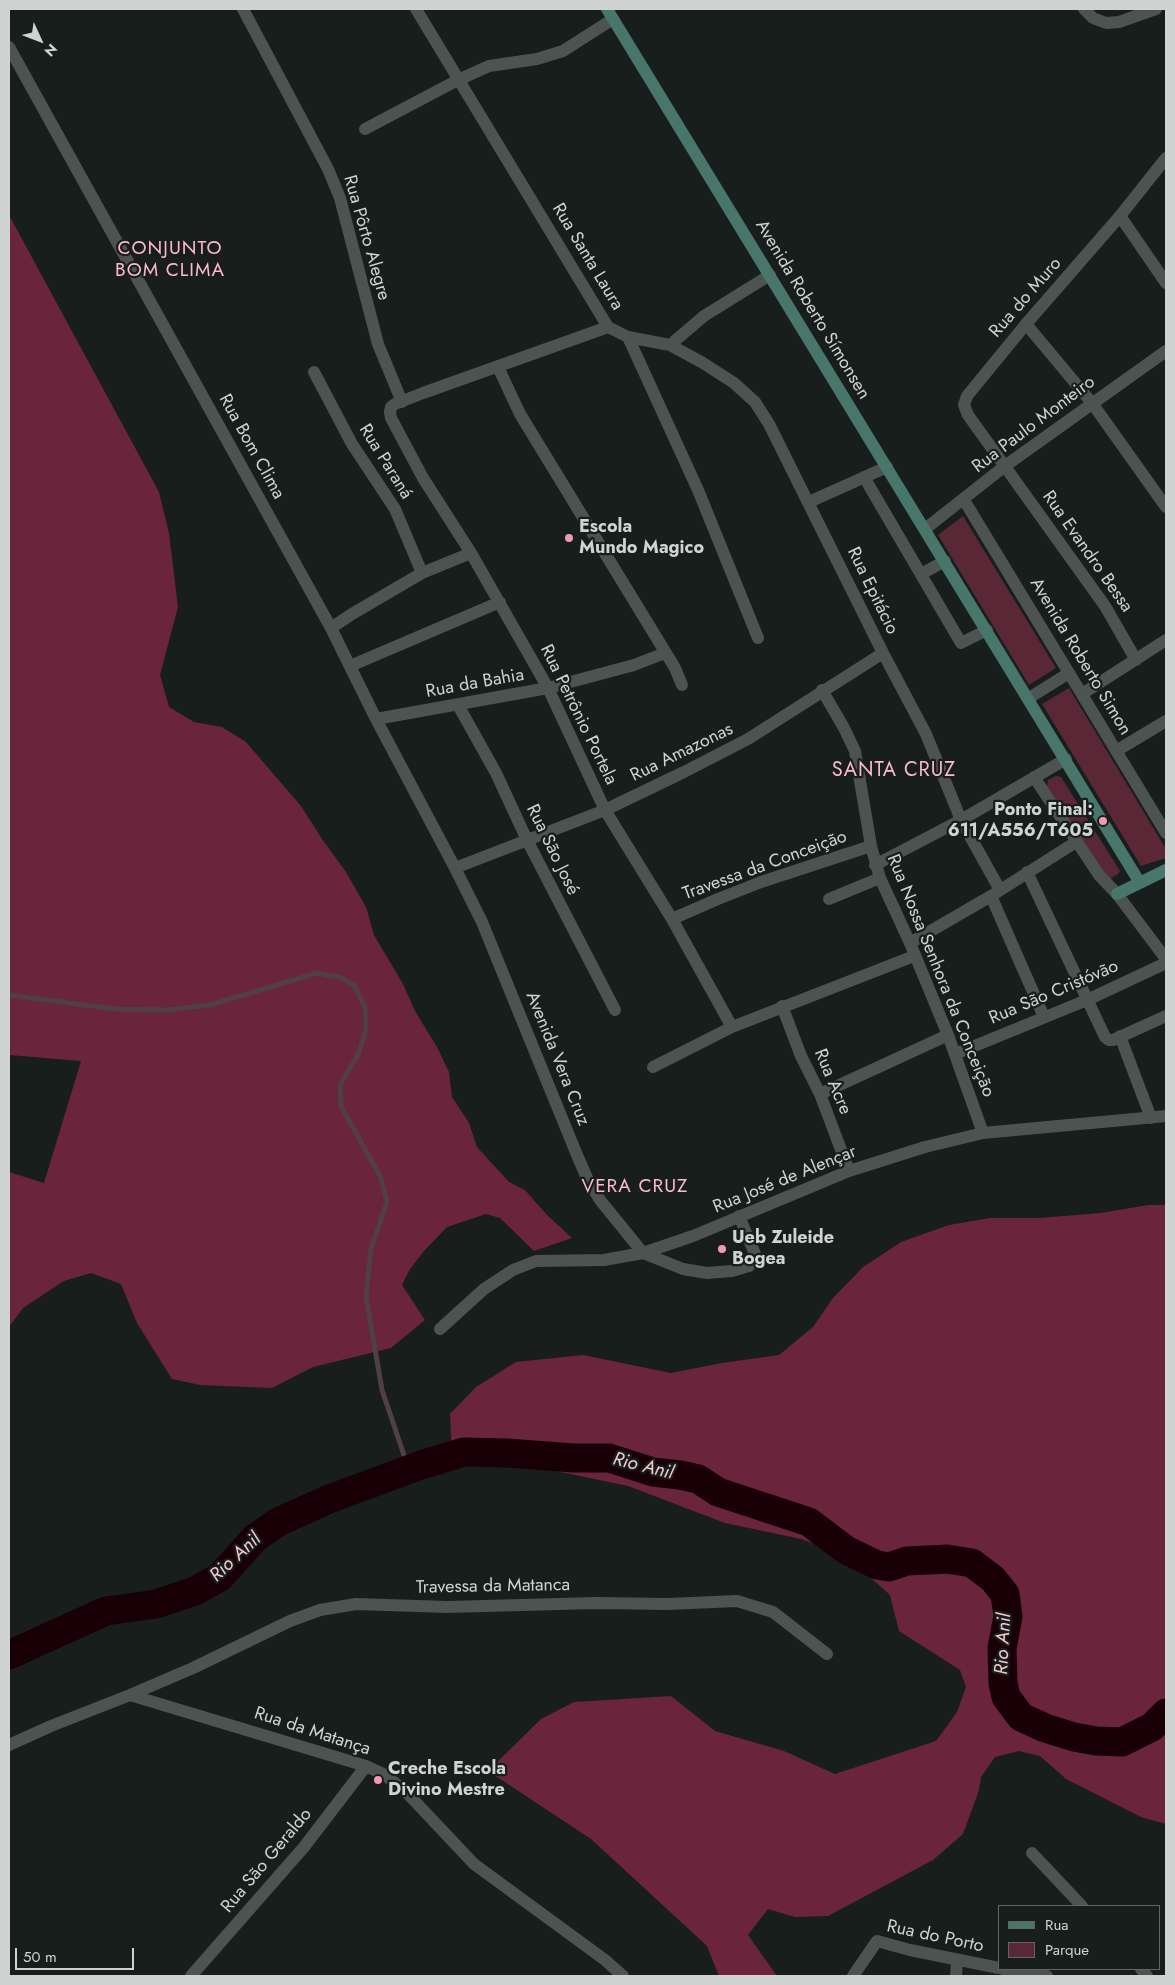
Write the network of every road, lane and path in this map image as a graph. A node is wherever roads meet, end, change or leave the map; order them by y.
1 (243, 9) edge
2 (416, 9) edge
3 (1084, 9) edge
4 (1156, 9) edge
5 (610, 14) edge
6 (9, 47) edge
7 (458, 80) junction
8 (364, 129) dead end
9 (1166, 158) edge
10 (1120, 216) junction
11 (770, 275) junction
12 (1166, 283) edge
13 (1026, 324) junction
14 (608, 327) junction
15 (628, 337) junction
16 (670, 345) junction
17 (1166, 351) edge
18 (498, 367) junction
19 (314, 372) dead end
20 (402, 402) junction
21 (1092, 403) junction
22 (1005, 466) junction
23 (887, 467) junction
24 (864, 477) junction
25 (964, 500) junction
26 (809, 502) junction
27 (1166, 507) edge
28 (926, 530) junction
29 (471, 553) junction
30 (945, 561) junction
31 (422, 574) junction
32 (921, 574) junction
33 (500, 602) junction
34 (331, 628) junction
35 (987, 630) junction
36 (758, 638) dead end
37 (1166, 640) edge
38 (665, 653) junction
39 (883, 653) junction
40 (1136, 660) junction
41 (350, 666) junction
42 (1069, 673) junction
43 (682, 685) dead end
44 (548, 688) junction
45 (822, 690) junction
46 (1082, 694) junction
47 (1029, 698) junction
48 (458, 704) junction
49 (376, 719) junction
50 (1166, 721) edge
51 (1116, 751) junction
52 (1066, 759) junction
53 (1034, 777) junction
54 (605, 810) junction
55 (961, 820) junction
56 (1166, 833) edge
57 (527, 840) junction
58 (1076, 842) junction
59 (871, 846) junction
60 (876, 865) junction
61 (455, 868) junction
62 (1166, 870) edge
63 (1027, 872) junction
64 (880, 878) junction
65 (1140, 883) junction
66 (996, 893) junction
67 (1117, 894) junction
68 (829, 900) dead end
69 (672, 919) junction
70 (910, 943) junction
71 (914, 956) junction
72 (1166, 959) edge
73 (1166, 963) edge
74 (1087, 1000) junction
75 (782, 1006) junction
76 (615, 1010) dead end
77 (1166, 1016) edge
78 (1044, 1017) junction
79 (732, 1027) junction
80 (948, 1034) junction
81 (1120, 1036) junction
82 (955, 1054) junction
83 (653, 1067) dead end
84 (820, 1094) junction
85 (1166, 1116) edge
86 (1151, 1118) junction
87 (983, 1133) junction
88 (849, 1171) junction
89 (739, 1216) junction
90 (643, 1253) junction
91 (440, 1329) dead end
92 (827, 1654) dead end
93 (130, 1695) junction
94 (9, 1745) edge
95 (366, 1766) junction
96 (1032, 1853) dead end
97 (1081, 1905) edge
98 (957, 1961) junction
99 (998, 1968) edge
100 (1009, 1970) edge
101 (191, 1976) edge
102 (623, 1976) edge
103 (853, 1976) edge
104 (956, 1976) edge
105 (1047, 1976) edge

1 - 20 street, Rua Pôrto Alegre
2 - 7 street, Rua Santa Laura
3 - 4 street
5 - 7 street
5 - 11 street, Avenida Roberto Símonsen
6 - 34 street, Rua Bom Clima
7 - 8 street
7 - 14 street, Rua Santa Laura
9 - 10 street, Rua do Muro
10 - 12 street
10 - 13 street, Rua do Muro
11 - 16 street
11 - 23 street, Avenida Roberto Símonsen
13 - 21 street
13 - 22 street, Rua do Muro
14 - 15 street, Rua Santa Laura
14 - 18 street
15 - 16 street, Rua Santa Laura
15 - 36 street
16 - 26 street, Rua Epitácio
17 - 21 street, Rua Paulo Monteiro
18 - 20 street
18 - 38 street
19 - 31 street, Rua Paraná
20 - 29 street, Rua Petrônio Portela
21 - 22 street, Rua Paulo Monteiro
21 - 27 street
22 - 25 street, Rua Paulo Monteiro
22 - 40 street, Rua Evandro Bessa
23 - 24 street
23 - 28 street, Avenida Roberto Símonsen
24 - 26 street
24 - 32 street
25 - 28 street, Rua Paulo Monteiro
25 - 42 street, Avenida Roberto Simon
26 - 39 street, Rua Epitácio
28 - 30 street, Avenida Roberto Símonsen
29 - 31 street
29 - 33 street, Rua Petrônio Portela
30 - 32 street
30 - 35 street, Avenida Roberto Símonsen
31 - 34 street
32 - 35 street
33 - 41 street
33 - 44 street, Rua Petrônio Portela
34 - 41 street, Rua Bom Clima
35 - 47 street, Avenida Roberto Símonsen
37 - 40 street
38 - 43 street
38 - 44 street, Rua da Bahia
39 - 45 street, Rua Amazonas
39 - 55 street, Rua Epitácio
40 - 46 street
41 - 49 street, Rua Bom Clima
42 - 46 street, Avenida Roberto Simon
42 - 47 street
44 - 48 street, Rua da Bahia
44 - 54 street, Rua Petrônio Portela
45 - 54 street, Rua Amazonas
45 - 59 street, Rua Nossa Senhora da Conceição
46 - 51 street, Avenida Roberto Simon
47 - 52 street, Avenida Roberto Símonsen
48 - 49 street, Rua da Bahia
48 - 57 street, Rua São José
49 - 61 street, Rua Bom Clima
50 - 51 street
51 - 56 street, Avenida Roberto Simon
52 - 53 street
52 - 65 street, Avenida Roberto Símonsen
53 - 55 street
53 - 58 street
54 - 57 street, Rua Amazonas
54 - 69 street, Rua Petrônio Portela
55 - 60 street
55 - 66 street, Rua Epitácio
57 - 61 street, Rua Amazonas
57 - 76 street, Rua São José
58 - 63 street
58 - 67 street
59 - 60 street, Rua Nossa Senhora da Conceição
59 - 69 street, Travessa da Conceição
60 - 64 street, Rua Nossa Senhora da Conceição
61 - 90 street, Avenida Vera Cruz
62 - 65 street
63 - 66 street
63 - 74 street
64 - 68 street
64 - 70 street, Rua Nossa Senhora da Conceição
65 - 67 street
66 - 70 street
66 - 78 street, Rua Epitácio
67 - 72 street
69 - 79 street, Rua Petrônio Portela
70 - 71 street, Rua Nossa Senhora da Conceição
71 - 75 street
71 - 80 street, Rua Nossa Senhora da Conceição
73 - 74 street, Rua São Cristóvão
74 - 78 street, Rua São Cristóvão
74 - 81 street
75 - 79 street
75 - 84 street, Rua Acre
77 - 81 street
78 - 82 street, Rua São Cristóvão
79 - 83 street
80 - 82 street, Rua Nossa Senhora da Conceição
80 - 84 street
81 - 86 street
82 - 87 street, Rua Nossa Senhora da Conceição
84 - 88 street, Rua Acre
85 - 86 street, Rua José de Alençar
86 - 87 street, Rua José de Alençar
87 - 88 street, Rua José de Alençar
88 - 89 street, Rua José de Alençar
89 - 90 street, Rua José de Alençar
89 - 90 street
90 - 91 street, Rua José de Alençar
92 - 93 street, Travessa da Matanca
93 - 94 street
93 - 95 street, Rua da Matança
95 - 101 street, Rua São Geraldo
95 - 102 street, Rua da Matança
96 - 97 street
98 - 99 street, Rua do Porto
98 - 103 street, Rua do Porto
98 - 104 street
100 - 105 street, Rua do Porto

